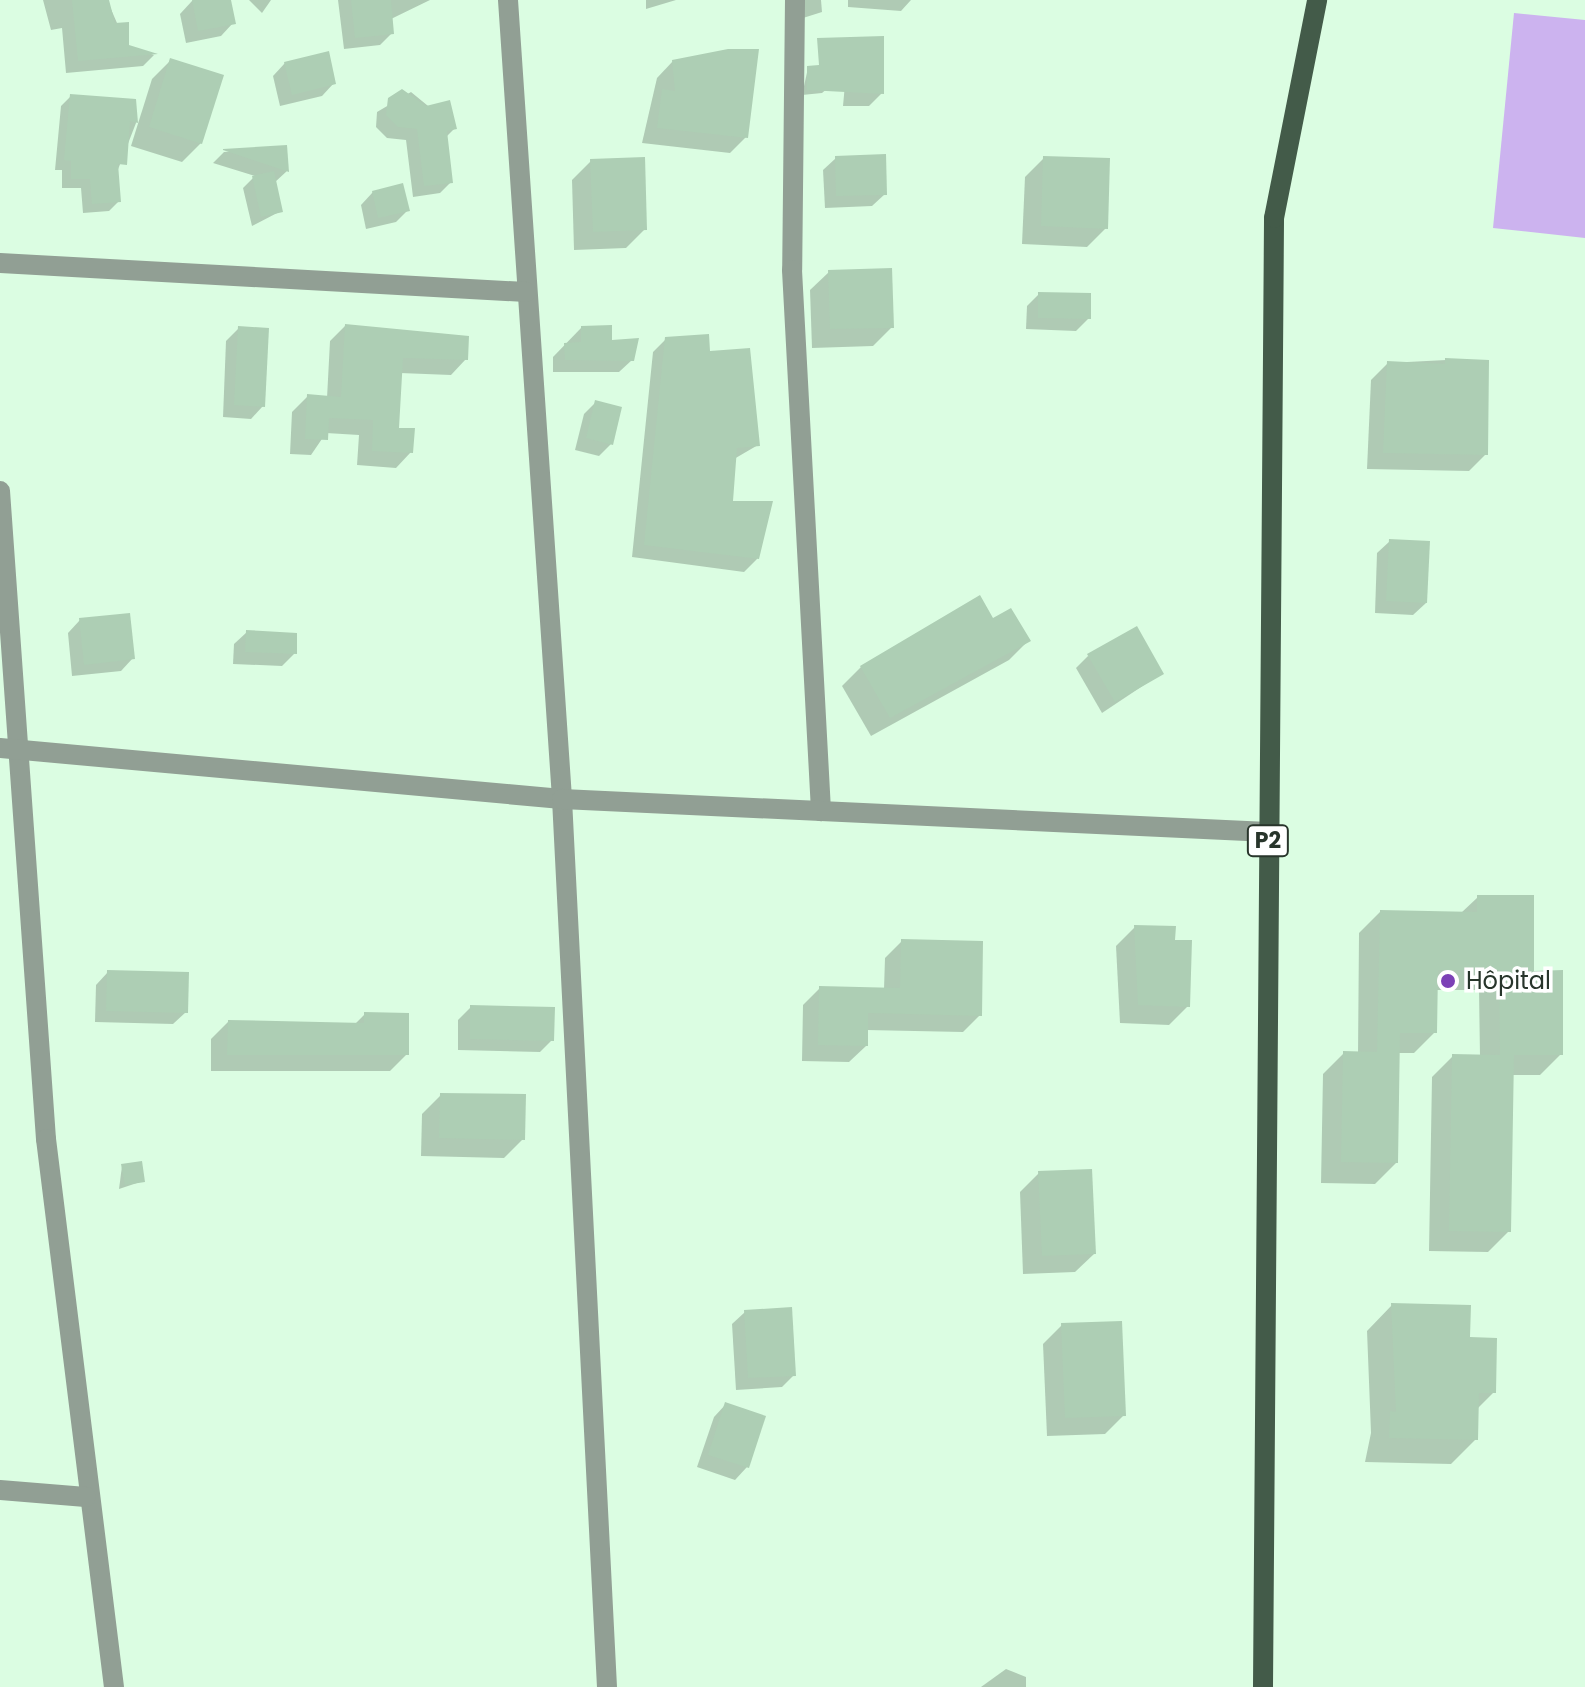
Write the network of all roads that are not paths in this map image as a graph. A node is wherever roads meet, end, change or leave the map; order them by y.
1 (508, 0) edge
2 (795, 0) edge
3 (1317, 0) edge
4 (0, 263) edge
5 (526, 292) junction
6 (0, 491) edge
7 (0, 748) edge
8 (24, 748) junction
9 (562, 799) junction
10 (821, 811) junction
11 (1268, 832) junction
12 (0, 1490) edge
13 (86, 1497) junction
14 (114, 1687) edge
15 (607, 1687) edge
16 (1263, 1687) edge

1 - 5 street
2 - 10 street
3 - 11 main road, P2
4 - 5 street
5 - 9 street
6 - 8 street
7 - 8 street
8 - 9 street
8 - 13 street
9 - 10 street
9 - 15 street
10 - 11 street
11 - 16 main road, P2
12 - 13 street
13 - 14 street

